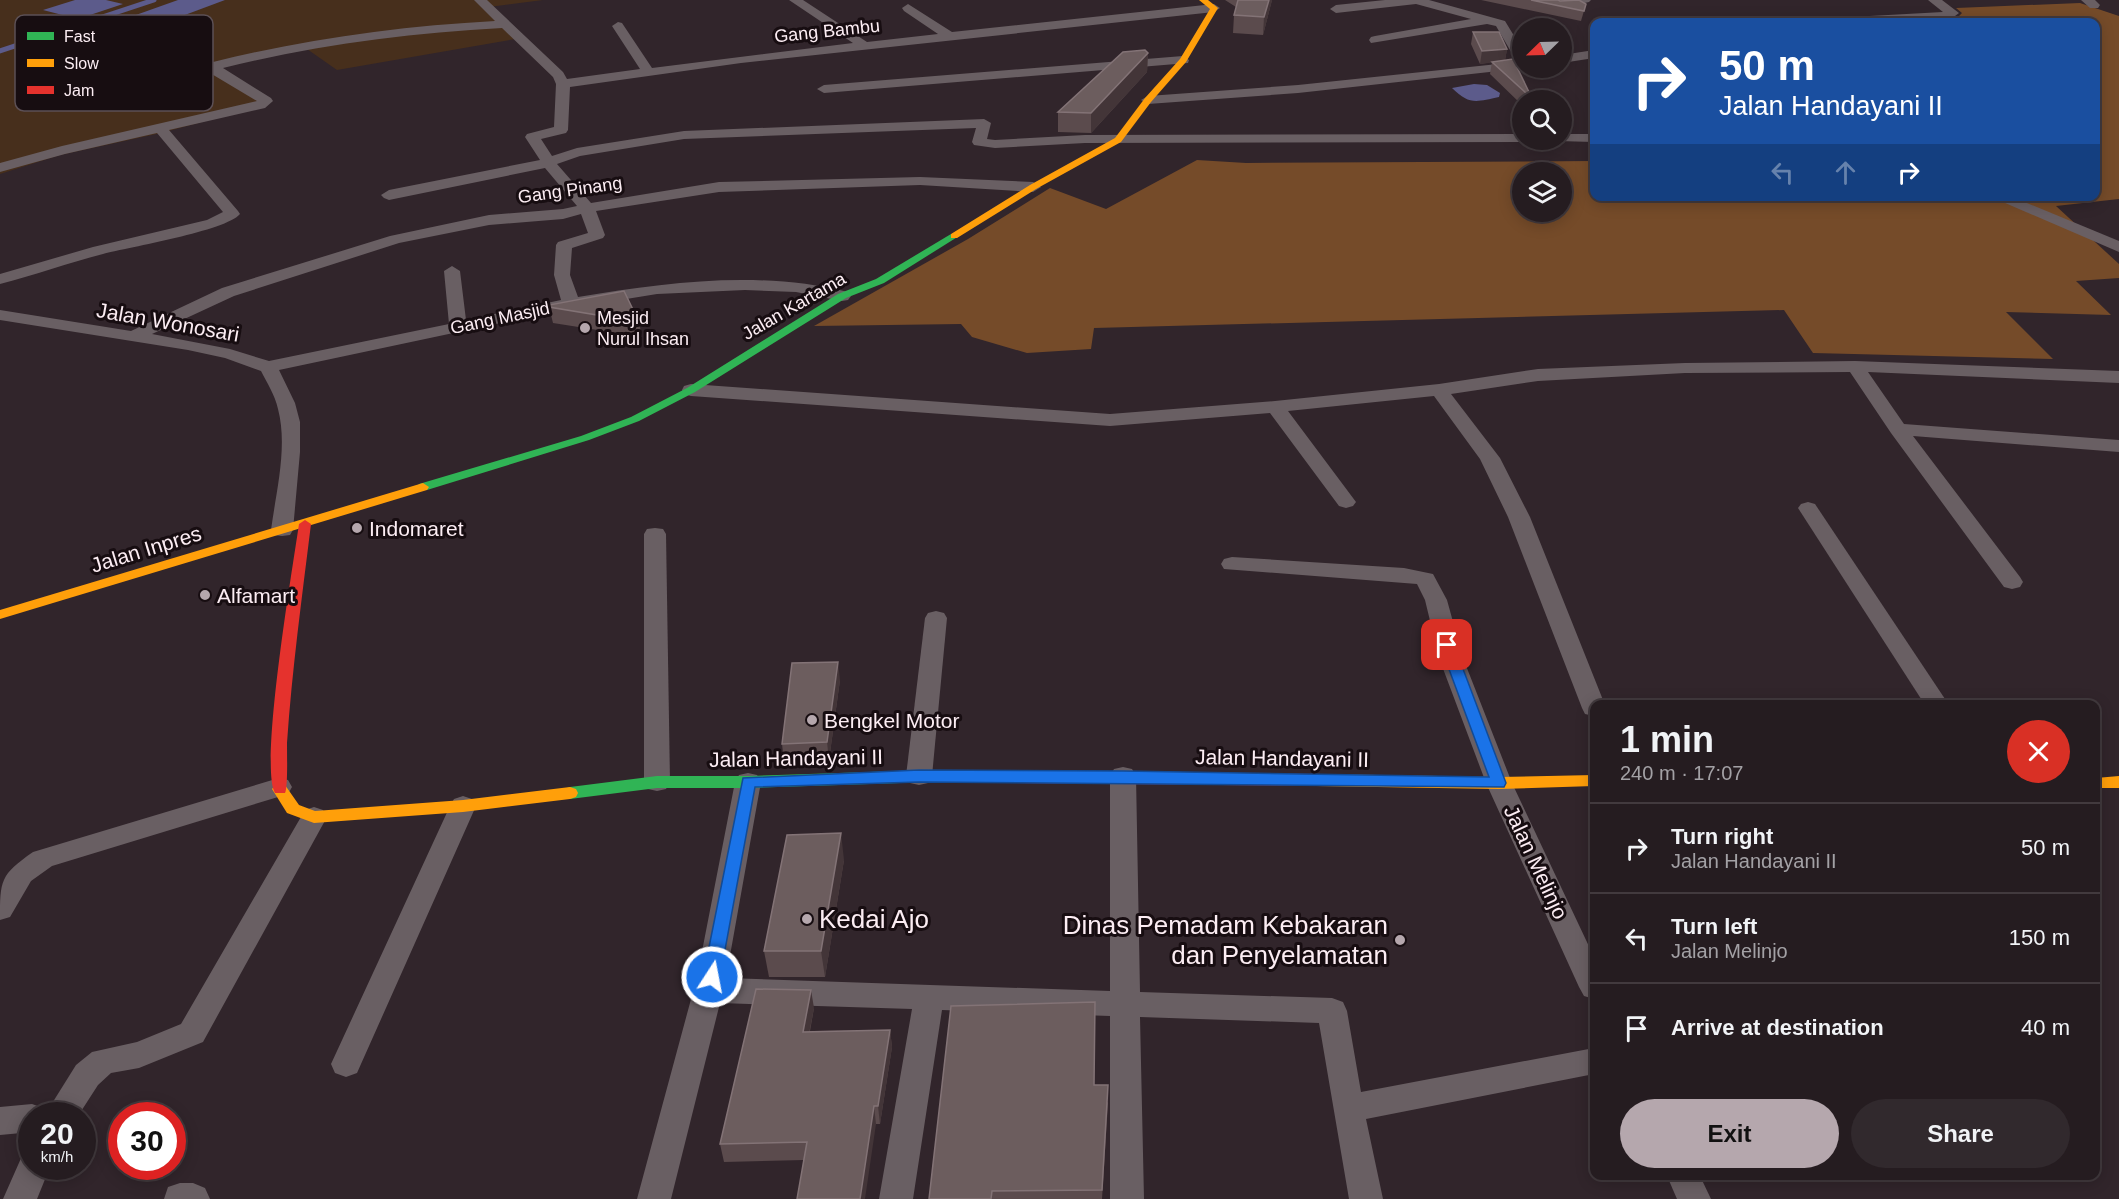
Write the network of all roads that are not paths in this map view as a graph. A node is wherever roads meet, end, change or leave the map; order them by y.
1 (480, 0) edge
2 (795, 0) edge
3 (1416, 0) edge
4 (1539, 0) edge
5 (1585, 0) edge
6 (1934, 0) edge
7 (1208, 4) edge
8 (908, 8) dead end
9 (1336, 9) dead end
10 (1907, 18) edge
11 (1490, 20) junction
12 (507, 24) junction
13 (618, 26) dead end
14 (948, 35) junction
15 (1375, 40) dead end
16 (1512, 41) edge
17 (864, 45) junction
18 (1590, 55) edge
19 (1572, 57) edge
20 (1183, 60) junction
21 (1512, 70) edge
22 (648, 72) junction
23 (563, 84) junction
24 (824, 89) dead end
25 (1148, 100) junction
26 (161, 129) junction
27 (1512, 138) edge
28 (1572, 138) edge
29 (1590, 138) edge
30 (1119, 140) junction
31 (549, 163) junction
32 (0, 168) edge
33 (1033, 187) junction
34 (389, 195) dead end
35 (2008, 201) edge
36 (587, 208) junction
37 (2119, 247) edge
38 (452, 270) dead end
39 (0, 279) edge
40 (842, 296) junction
41 (571, 303) junction
42 (0, 315) edge
43 (458, 327) junction
44 (131, 337) junction
45 (1855, 366) junction
46 (268, 367) junction
47 (2119, 377) edge
48 (691, 390) junction
49 (1439, 390) junction
50 (1275, 407) junction
51 (1898, 429) junction
52 (2119, 446) edge
53 (1346, 502) dead end
54 (1808, 508) dead end
55 (305, 524) junction
56 (282, 530) junction
57 (655, 534) dead end
58 (1232, 564) dead end
59 (2012, 582) dead end
60 (0, 615) edge
61 (936, 618) dead end
62 (1591, 700) edge
63 (1934, 700) edge
64 (919, 776) junction
65 (1123, 776) junction
66 (1590, 781) edge
67 (657, 782) junction
68 (748, 782) junction
69 (2119, 782) edge
70 (1499, 783) junction
71 (2100, 783) edge
72 (279, 787) junction
73 (463, 806) junction
74 (314, 817) junction
75 (0, 909) edge
76 (1590, 978) edge
77 (708, 990) junction
78 (929, 997) junction
79 (1126, 1003) junction
80 (1590, 1062) edge
81 (346, 1064) dead end
82 (69, 1102) edge
83 (1348, 1108) junction
84 (18, 1120) edge
85 (0, 1122) edge
86 (28, 1180) edge
87 (1685, 1180) edge
88 (20, 1199) edge
89 (654, 1199) edge
90 (896, 1199) edge
91 (1127, 1199) edge
92 (1366, 1199) edge
93 (1694, 1199) edge

1 - 12 street
2 - 17 street
3 - 9 street
3 - 11 street
4 - 5 street
6 - 10 street
7 - 14 street, Gang Bambu
7 - 20 main road, Jalan Kartama
8 - 14 street
11 - 15 street
11 - 16 street
12 - 23 street
12 - 26 street
13 - 22 street
14 - 17 street, Gang Bambu
17 - 22 street, Gang Bambu
18 - 19 street
20 - 24 street
20 - 25 main road, Jalan Kartama
21 - 25 street
22 - 23 street, Gang Bambu
23 - 31 street
25 - 30 main road, Jalan Kartama
26 - 32 street
26 - 39 street
27 - 30 street
28 - 29 street
30 - 31 street
30 - 33 main road, Jalan Kartama
31 - 34 street
31 - 36 street
33 - 36 street, Gang Pinang
33 - 40 main road, Jalan Kartama
35 - 37 street
36 - 41 street
36 - 44 street, Gang Pinang
38 - 43 street
40 - 41 street, Gang Masjid
40 - 48 main road, Jalan Kartama
41 - 43 street, Gang Masjid
42 - 44 street, Jalan Wonosari
43 - 46 street, Gang Masjid
44 - 46 street, Jalan Wonosari
45 - 47 street
45 - 49 street
45 - 51 street
46 - 56 street
48 - 50 street
48 - 55 main road, Jalan Kartama
49 - 50 street
49 - 62 street
50 - 53 street
51 - 52 street
51 - 59 street
54 - 63 street
55 - 56 main road, Jalan Inpres
55 - 72 main road
56 - 60 main road, Jalan Inpres
57 - 67 street
58 - 70 street, Jalan Melinjo
61 - 64 street
64 - 65 main road, Jalan Handayani II
64 - 68 main road, Jalan Handayani II
65 - 70 main road, Jalan Handayani II
65 - 79 street
66 - 70 main road, Jalan Handayani II
67 - 68 main road, Jalan Handayani II
67 - 73 main road, Jalan Handayani II
68 - 77 street
69 - 71 main road
70 - 76 street, Jalan Melinjo
72 - 74 main road
72 - 75 street
73 - 74 main road, Jalan Handayani II
73 - 81 street
74 - 82 street
77 - 78 street
77 - 89 street
78 - 79 street
78 - 90 street
79 - 83 street
79 - 91 street
80 - 83 street
83 - 92 street
84 - 85 street
86 - 88 street
87 - 93 street

